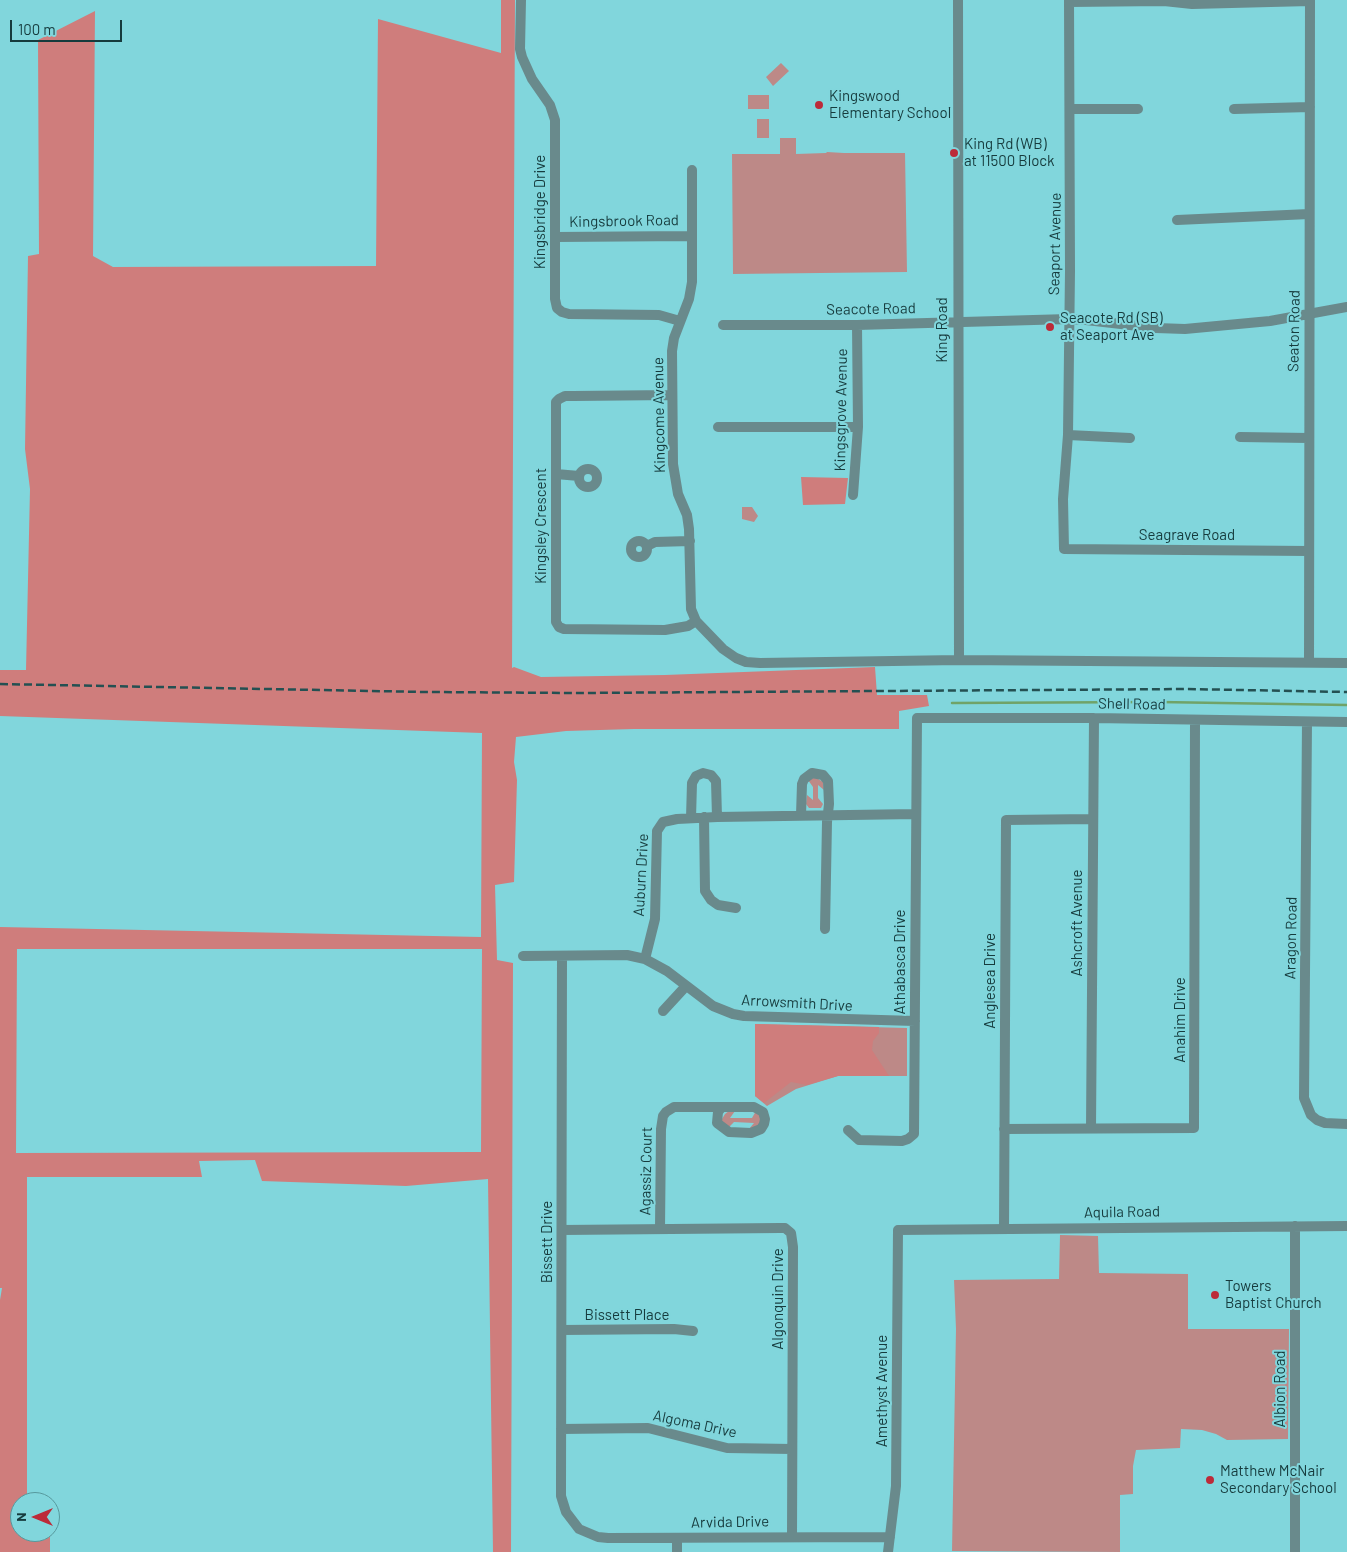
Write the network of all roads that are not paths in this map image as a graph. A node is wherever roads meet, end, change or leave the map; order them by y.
1 (521, 0) edge
2 (958, 0) edge
3 (1069, 1) edge
4 (1310, 1) edge
5 (1310, 107) junction
6 (1070, 109) junction
7 (1138, 109) dead end
8 (1234, 109) dead end
9 (692, 170) dead end
10 (1309, 214) junction
11 (1177, 220) dead end
12 (691, 236) junction
13 (556, 237) junction
14 (1347, 307) edge
15 (1310, 313) junction
16 (1069, 319) junction
17 (680, 322) junction
18 (957, 322) junction
19 (723, 325) dead end
20 (858, 325) junction
21 (672, 395) junction
22 (718, 426) dead end
23 (858, 427) junction
24 (1068, 435) junction
25 (1240, 437) dead end
26 (1130, 438) dead end
27 (1309, 438) junction
28 (556, 474) junction
29 (579, 476) dead end
30 (854, 495) dead end
31 (690, 541) junction
32 (647, 546) dead end
33 (1064, 549) joint
34 (1309, 551) junction
35 (696, 621) junction
36 (959, 660) junction
37 (1309, 662) junction
38 (1347, 663) edge
39 (917, 718) joint
40 (1094, 718) junction
41 (1195, 721) junction
42 (1307, 722) junction
43 (1347, 722) edge
44 (801, 814) junction
45 (828, 814) junction
46 (916, 814) junction
47 (718, 817) junction
48 (691, 818) junction
49 (704, 818) junction
50 (1093, 819) junction
51 (736, 908) dead end
52 (826, 928) dead end
53 (523, 956) dead end
54 (562, 956) junction
55 (645, 959) junction
56 (686, 986) junction
57 (663, 1011) dead end
58 (915, 1021) junction
59 (722, 1107) junction
60 (1347, 1124) edge
61 (1091, 1128) junction
62 (1004, 1129) junction
63 (848, 1130) dead end
64 (1295, 1226) junction
65 (1347, 1226) edge
66 (660, 1228) junction
67 (1004, 1229) junction
68 (562, 1230) junction
69 (898, 1230) joint
70 (562, 1330) junction
71 (694, 1331) dead end
72 (561, 1429) junction
73 (792, 1449) junction
74 (575, 1525) joint
75 (792, 1536) junction
76 (890, 1537) junction
77 (677, 1538) junction
78 (677, 1552) edge
79 (888, 1552) edge
80 (1295, 1552) edge

1 - 13 street, Kingsbridge Drive
2 - 18 street, King Road
3 - 4 street
3 - 6 street, Seaport Avenue
4 - 5 street, Seaton Road
5 - 8 street
5 - 10 street, Seaton Road
6 - 7 street
6 - 16 street, Seaport Avenue
9 - 12 street, Kingcome Avenue
10 - 11 street
10 - 15 street, Seaton Road
12 - 13 street, Kingsbrook Road
12 - 17 street, Kingcome Avenue
13 - 17 street, Kingsbridge Drive
14 - 15 street, Seacote Road
15 - 16 street, Seacote Road
15 - 27 street, Seaton Road
16 - 18 street, Seacote Road
16 - 24 street, Seaport Avenue
17 - 21 street, Kingcome Avenue
18 - 20 street, Seacote Road
18 - 36 street, King Road
19 - 20 street, Seacote Road
20 - 23 street, Kingsgrove Avenue
21 - 28 street, Kingsley Crescent
21 - 31 street, Kingcome Avenue
22 - 23 street
23 - 30 street, Kingsgrove Avenue
24 - 26 street
24 - 33 street, Seaport Avenue
25 - 27 street
27 - 34 street, Seaton Road
28 - 29 street
28 - 35 street, Kingsley Crescent
31 - 32 street
31 - 35 street, Kingcome Avenue
33 - 34 street, Seagrave Road
34 - 37 street, Seaton Road
35 - 36 street
36 - 37 street
37 - 38 street
39 - 40 street, Shell Road
39 - 46 street, Athabasca Drive
40 - 41 street, Shell Road
40 - 50 street, Ashcroft Avenue
41 - 42 street, Shell Road
41 - 61 street, Anahim Drive
42 - 43 street, Shell Road
42 - 60 street, Aragon Road
44 - 45 street, Auburn Drive
44 - 45 street
44 - 47 street, Auburn Drive
45 - 46 street, Auburn Drive
45 - 52 street
46 - 58 street, Athabasca Drive
47 - 48 street
47 - 49 street, Auburn Drive
48 - 49 street, Auburn Drive
48 - 55 street, Auburn Drive
49 - 51 street
50 - 61 street, Ashcroft Avenue
50 - 62 street, Anglesea Drive
53 - 54 street, Arrowsmith Drive
54 - 55 street, Arrowsmith Drive
54 - 68 street, Bissett Drive
55 - 56 street, Arrowsmith Drive
56 - 57 street
56 - 58 street, Arrowsmith Drive
58 - 63 street, Athabasca Drive
59 - 59 street, Agassiz Court
59 - 66 street, Agassiz Court
61 - 62 street, Anahim Drive
62 - 67 street, Anglesea Drive
64 - 65 street, Aquila Road
64 - 67 street, Aquila Road
64 - 80 street, Albion Road
66 - 68 street, Algonquin Drive
66 - 73 street, Algonquin Drive
67 - 69 street, Aquila Road
68 - 70 street, Bissett Drive
69 - 76 street, Amethyst Avenue
70 - 71 street, Bissett Place
70 - 72 street, Bissett Drive
72 - 73 street, Algoma Drive
72 - 74 street, Bissett Drive
73 - 75 street, Algonquin Drive
74 - 77 street, Arvida Drive
75 - 76 street, Arvida Drive
75 - 77 street, Arvida Drive
76 - 79 street, Amethyst Avenue
77 - 78 street

